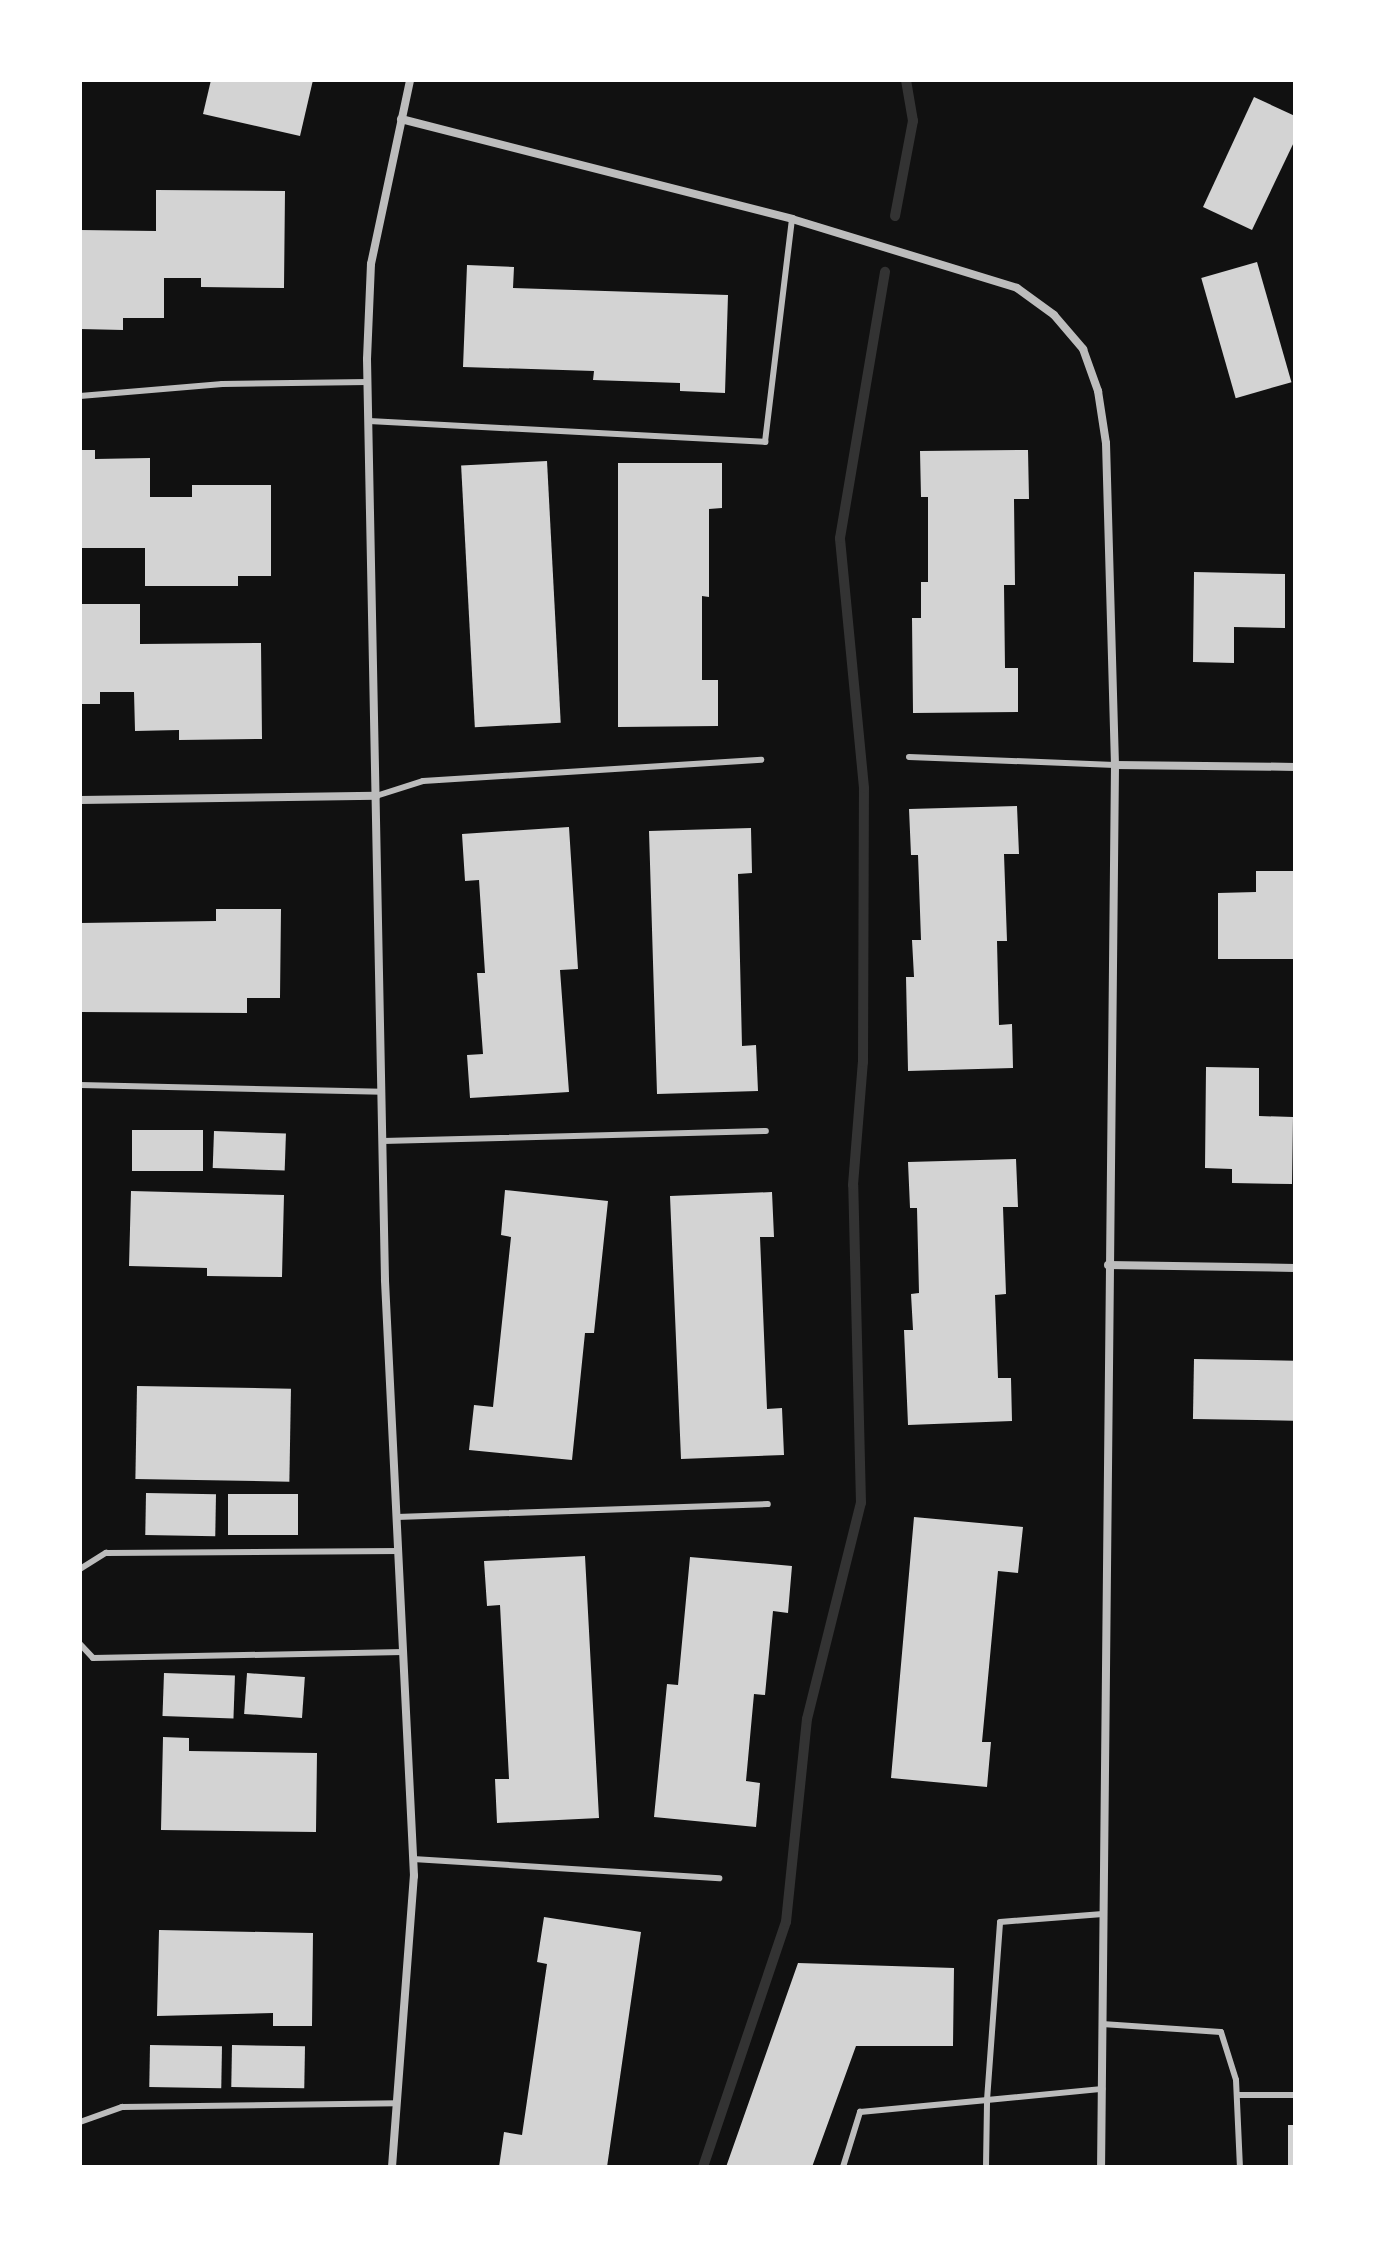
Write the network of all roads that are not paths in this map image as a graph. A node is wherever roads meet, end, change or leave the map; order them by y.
1 (410, 80) edge
2 (401, 119) junction
3 (792, 219) junction
4 (368, 382) junction
5 (80, 396) edge
6 (369, 421) junction
7 (909, 757) dead end
8 (761, 760) dead end
9 (1115, 765) junction
10 (1295, 767) edge
11 (376, 796) junction
12 (80, 800) edge
13 (80, 1085) edge
14 (382, 1092) junction
15 (766, 1131) dead end
16 (383, 1141) junction
17 (1108, 1265) junction
18 (1295, 1268) edge
19 (768, 1504) dead end
20 (397, 1517) junction
21 (399, 1551) junction
22 (80, 1569) edge
23 (80, 1644) edge
24 (403, 1652) junction
25 (413, 1859) junction
26 (719, 1878) dead end
27 (1103, 1914) junction
28 (1102, 2024) junction
29 (1102, 2089) junction
30 (1237, 2095) junction
31 (1295, 2095) edge
32 (987, 2100) junction
33 (397, 2103) junction
34 (80, 2122) edge
35 (392, 2167) edge
36 (843, 2167) edge
37 (986, 2167) edge
38 (1101, 2167) edge
39 (1240, 2167) edge

1 - 2 street
2 - 3 street
2 - 4 street
3 - 6 lane
3 - 9 street
4 - 5 lane
4 - 6 street
6 - 11 street
7 - 9 lane
8 - 11 lane
9 - 10 street
9 - 17 street
11 - 12 street
11 - 14 street
13 - 14 lane
14 - 16 street
15 - 16 lane
16 - 20 street
17 - 18 street
17 - 27 street
19 - 20 lane
20 - 21 street
21 - 22 lane
21 - 24 street
23 - 24 lane
24 - 25 street
25 - 26 lane
25 - 33 street
27 - 28 street
27 - 32 lane
28 - 29 street
28 - 30 lane
29 - 32 lane
29 - 38 street
30 - 31 lane
30 - 39 lane
32 - 36 lane
32 - 37 lane
33 - 34 lane
33 - 35 street

